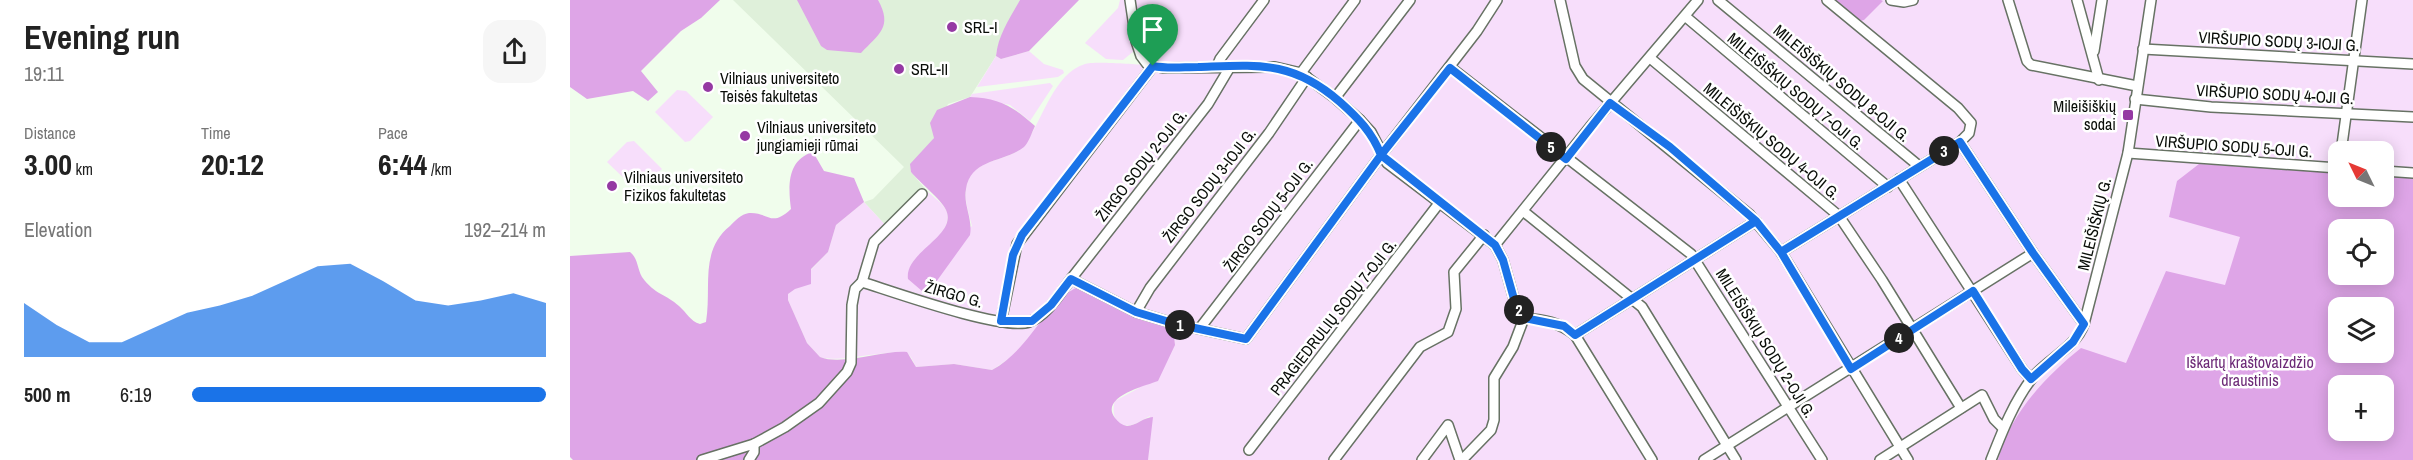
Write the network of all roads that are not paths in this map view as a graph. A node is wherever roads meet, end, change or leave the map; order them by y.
1 (1130, 0) edge
2 (1264, 0) edge
3 (1354, 0) edge
4 (1410, 0) edge
5 (1497, 0) edge
6 (1560, 0) edge
7 (1698, 0) edge
8 (1718, 0) edge
9 (1827, 0) edge
10 (1891, 0) edge
11 (1913, 0) edge
12 (2008, 0) edge
13 (2077, 0) edge
14 (2102, 0) edge
15 (2151, 0) edge
16 (2362, 0) edge
17 (1686, 17) junction
18 (2143, 49) junction
19 (2094, 55) junction
20 (1650, 58) junction
21 (2352, 60) junction
22 (2413, 63) edge
23 (1153, 66) junction
24 (1217, 66) junction
25 (1230, 67) junction
26 (1450, 68) junction
27 (1304, 75) junction
28 (2099, 80) junction
29 (2137, 86) junction
30 (1335, 98) junction
31 (2135, 99) junction
32 (1610, 103) junction
33 (2345, 113) junction
34 (2413, 117) edge
35 (1360, 120) junction
36 (2342, 141) edge
37 (1960, 142) junction
38 (2128, 153) junction
39 (1381, 155) junction
40 (1566, 159) junction
41 (1919, 166) junction
42 (2328, 167) edge
43 (2394, 172) edge
44 (2413, 173) edge
45 (1899, 179) junction
46 (1888, 187) junction
47 (922, 194) dead end
48 (1440, 202) junction
49 (1523, 211) junction
50 (1839, 216) junction
51 (1756, 221) junction
52 (1484, 235) junction
53 (1495, 245) junction
54 (1781, 252) junction
55 (2033, 253) junction
56 (1697, 260) junction
57 (1071, 279) junction
58 (862, 282) junction
59 (1973, 291) junction
60 (1633, 300) junction
61 (1136, 312) junction
62 (1524, 318) junction
63 (1001, 321) junction
64 (2084, 324) junction
65 (1200, 328) junction
66 (1911, 330) junction
67 (1575, 335) junction
68 (1851, 369) junction
69 (2031, 379) junction
70 (1789, 408) junction
71 (1961, 408) junction
72 (2003, 428) junction
73 (754, 444) junction
74 (1727, 446) junction
75 (1900, 448) junction
76 (1249, 450) dead end
77 (702, 460) edge
78 (749, 460) edge
79 (1334, 460) edge
80 (1422, 460) edge
81 (1461, 460) edge
82 (1652, 460) edge
83 (1704, 460) edge
84 (1736, 460) edge
85 (1822, 460) edge
86 (1880, 460) edge
87 (1908, 460) edge
88 (1991, 460) edge

1 - 23 street
2 - 24 street
3 - 27 street, ŽIRGO SODŲ 3-IOJI G.
4 - 30 street
5 - 26 street
6 - 32 street
7 - 17 street
8 - 41 street, MILEIŠIŠKIŲ SODŲ 8-OJI G.
9 - 37 street
10 - 11 street
12 - 28 street
13 - 19 street
14 - 19 street
15 - 18 street, MILEIŠIŠKIŲ G.
16 - 21 street
17 - 20 street
17 - 46 street, MILEIŠIŠKIŲ SODŲ 7-OJI G.
18 - 21 street, VIRŠUPIO SODŲ 3-IOJI G.
18 - 29 street, MILEIŠIŠKIŲ G.
19 - 28 street
20 - 32 street
20 - 50 street, MILEIŠIŠKIŲ SODŲ 4-OJI G.
21 - 22 street, VIRŠUPIO SODŲ 3-IOJI G.
21 - 33 street
23 - 24 street
23 - 63 street
24 - 25 street
25 - 27 street
25 - 57 street, ŽIRGO SODŲ 2-OJI G.
26 - 39 street
26 - 40 street
27 - 30 street
27 - 61 street, ŽIRGO SODŲ 3-IOJI G.
28 - 29 street
29 - 31 street, MILEIŠIŠKIŲ G.
30 - 35 street
31 - 33 street, VIRŠUPIO SODŲ 4-OJI G.
31 - 38 street, MILEIŠIŠKIŲ G.
32 - 40 street
32 - 51 street
33 - 34 street, VIRŠUPIO SODŲ 4-OJI G.
33 - 36 street
35 - 39 street
35 - 65 street, ŽIRGO SODŲ 5-OJI G.
37 - 41 street
37 - 55 street
38 - 42 street, VIRŠUPIO SODŲ 5-OJI G.
38 - 64 street, MILEIŠIŠKIŲ G.
39 - 48 street
39 - 65 street
40 - 49 street
40 - 56 street, MILEIŠIŠKIŲ SODŲ 2-OJI G.
41 - 45 street
43 - 44 street
45 - 46 street
45 - 59 street
46 - 50 street
47 - 58 street
48 - 52 street
48 - 76 street, PRAGIEDRULIŲ SODŲ 7-OJI G.
49 - 53 street
49 - 60 street
50 - 54 street
50 - 66 street, MILEIŠIŠKIŲ SODŲ 4-OJI G.
51 - 54 street
51 - 56 street
52 - 53 street
52 - 79 street
53 - 62 street
54 - 68 street
55 - 59 street
55 - 64 street
56 - 60 street
56 - 70 street, MILEIŠIŠKIŲ SODŲ 2-OJI G.
57 - 61 street
57 - 63 street, ŽIRGO G.
58 - 63 street, ŽIRGO G.
58 - 73 street
59 - 66 street
59 - 69 street
60 - 67 street
60 - 74 street
61 - 65 street
62 - 67 street
62 - 81 street
64 - 69 street, MILEIŠIŠKIŲ G.
66 - 68 street
66 - 71 street, MILEIŠIŠKIŲ SODŲ 4-OJI G.
67 - 82 street
68 - 70 street
68 - 75 street
69 - 72 street, MILEIŠIŠKIŲ G.
70 - 74 street
70 - 85 street, MILEIŠIŠKIŲ SODŲ 2-OJI G.
71 - 72 street
71 - 75 street
72 - 88 street, MILEIŠIŠKIŲ G.
73 - 77 street
73 - 78 street
74 - 83 street
74 - 84 street
75 - 86 street
75 - 87 street
80 - 81 street

